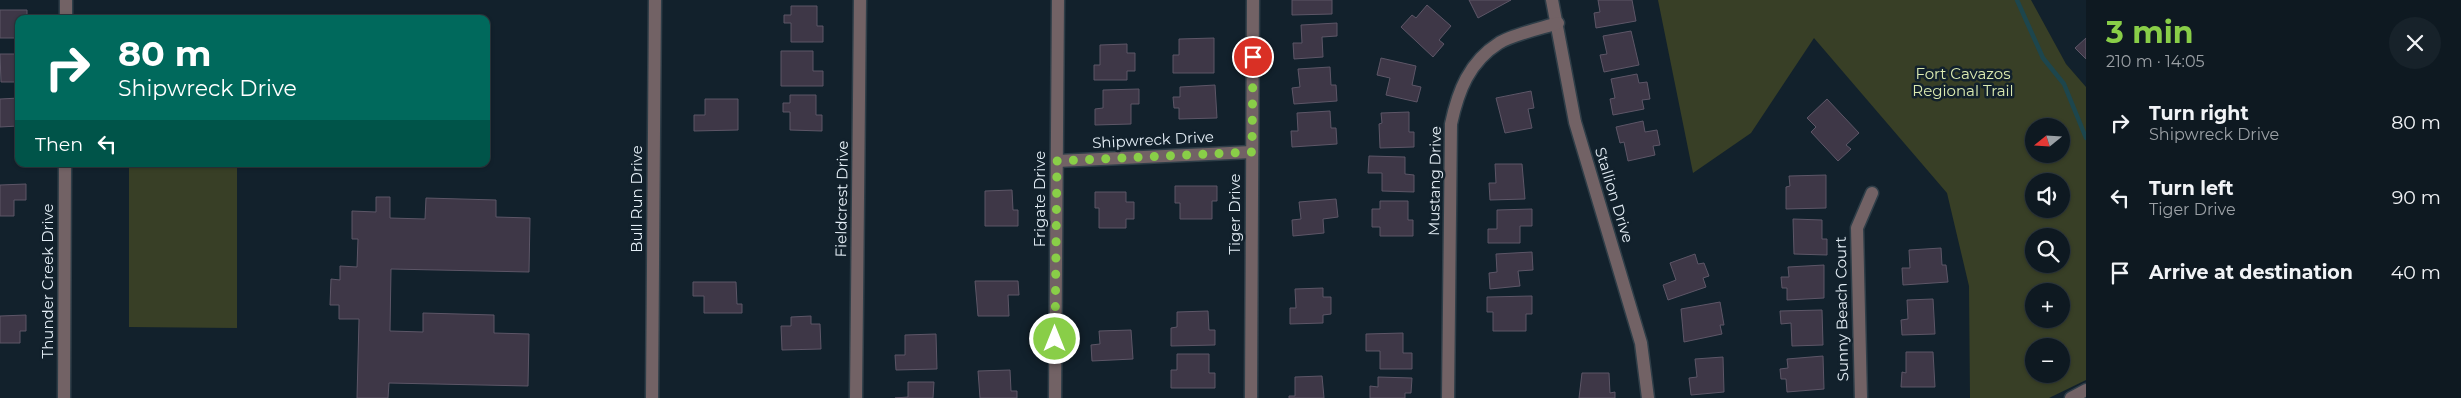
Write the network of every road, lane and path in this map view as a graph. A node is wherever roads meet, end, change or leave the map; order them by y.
1 (66, 0) edge
2 (655, 0) edge
3 (860, 0) edge
4 (1058, 0) edge
5 (1253, 0) edge
6 (1552, 0) edge
7 (66, 15) edge
8 (1558, 23) junction
9 (1252, 152) junction
10 (1057, 161) junction
11 (65, 167) edge
12 (1872, 193) dead end
13 (2086, 390) edge
14 (64, 398) edge
15 (652, 398) edge
16 (856, 398) edge
17 (1055, 398) edge
18 (1251, 398) edge
19 (1448, 398) edge
20 (1648, 398) edge
21 (1861, 398) edge
22 (2071, 398) edge

1 - 7 street
2 - 15 street, Bull Run Drive
3 - 16 street, Fieldcrest Drive
4 - 10 street, Frigate Drive
5 - 9 street, Tiger Drive
6 - 8 street, Stallion Drive
8 - 19 street, Mustang Drive
8 - 20 street, Stallion Drive
9 - 10 street, Shipwreck Drive
9 - 18 street, Tiger Drive
10 - 17 street, Frigate Drive
11 - 14 street, Thunder Creek Drive
12 - 21 street, Sunny Beach Court
13 - 22 street

